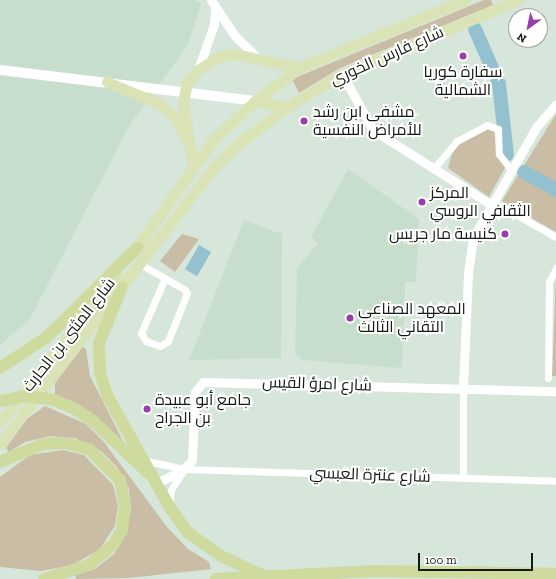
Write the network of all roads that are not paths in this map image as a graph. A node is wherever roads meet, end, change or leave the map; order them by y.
1 (465, 0) edge
2 (518, 0) edge
3 (213, 4) edge
4 (256, 56) junction
5 (299, 68) junction
6 (0, 70) edge
7 (198, 70) junction
8 (342, 74) junction
9 (107, 82) junction
10 (184, 92) junction
11 (255, 101) junction
12 (556, 104) edge
13 (287, 107) junction
14 (192, 148) junction
15 (193, 166) junction
16 (435, 167) junction
17 (511, 170) junction
18 (491, 202) junction
19 (556, 237) edge
20 (137, 248) junction
21 (140, 264) junction
22 (556, 268) edge
23 (164, 278) junction
24 (122, 287) junction
25 (0, 368) edge
26 (548, 378) dead end
27 (463, 388) junction
28 (556, 391) edge
29 (0, 401) edge
30 (0, 422) edge
31 (0, 444) edge
32 (147, 461) junction
33 (0, 462) edge
34 (184, 470) junction
35 (463, 478) junction
36 (556, 481) edge
37 (157, 483) junction
38 (168, 506) junction
39 (556, 574) edge
40 (262, 575) junction
41 (44, 579) edge
42 (216, 579) edge

1 - 5 main road, شارع فارس الخوري
2 - 8 main road, شارع فارس الخوري
3 - 4 street
3 - 7 street
4 - 5 main road
4 - 7 main road
5 - 11 main road, شارع فارس الخوري
6 - 9 main road
7 - 10 main road
8 - 13 main road, شارع فارس الخوري
8 - 16 street
9 - 10 main road
9 - 14 main road
10 - 11 main road
10 - 14 main road
11 - 13 main road
11 - 15 main road, شارع فارس الخوري
12 - 17 street
13 - 21 main road, شارع فارس الخوري
14 - 15 main road
15 - 20 main road, شارع فارس الخوري
16 - 17 street
16 - 18 street
17 - 18 street
18 - 19 street
18 - 27 street
20 - 25 highway
20 - 30 main road, شارع المثنى بن الحارث
21 - 23 street
21 - 24 main road, شارع فارس الخوري
22 - 26 street
23 - 23 street
24 - 31 main road, شارع فارس الخوري
24 - 32 highway
27 - 28 street, شارع امرؤ القيس
27 - 34 street, شارع امرؤ القيس
27 - 35 street
29 - 37 highway
32 - 34 street, شارع عنترة العبسي
32 - 37 highway
33 - 41 highway
34 - 35 street, شارع عنترة العبسي
34 - 37 street
34 - 38 street
35 - 36 street, شارع عنترة العبسي
37 - 38 highway
38 - 40 highway
39 - 40 highway
40 - 42 highway

